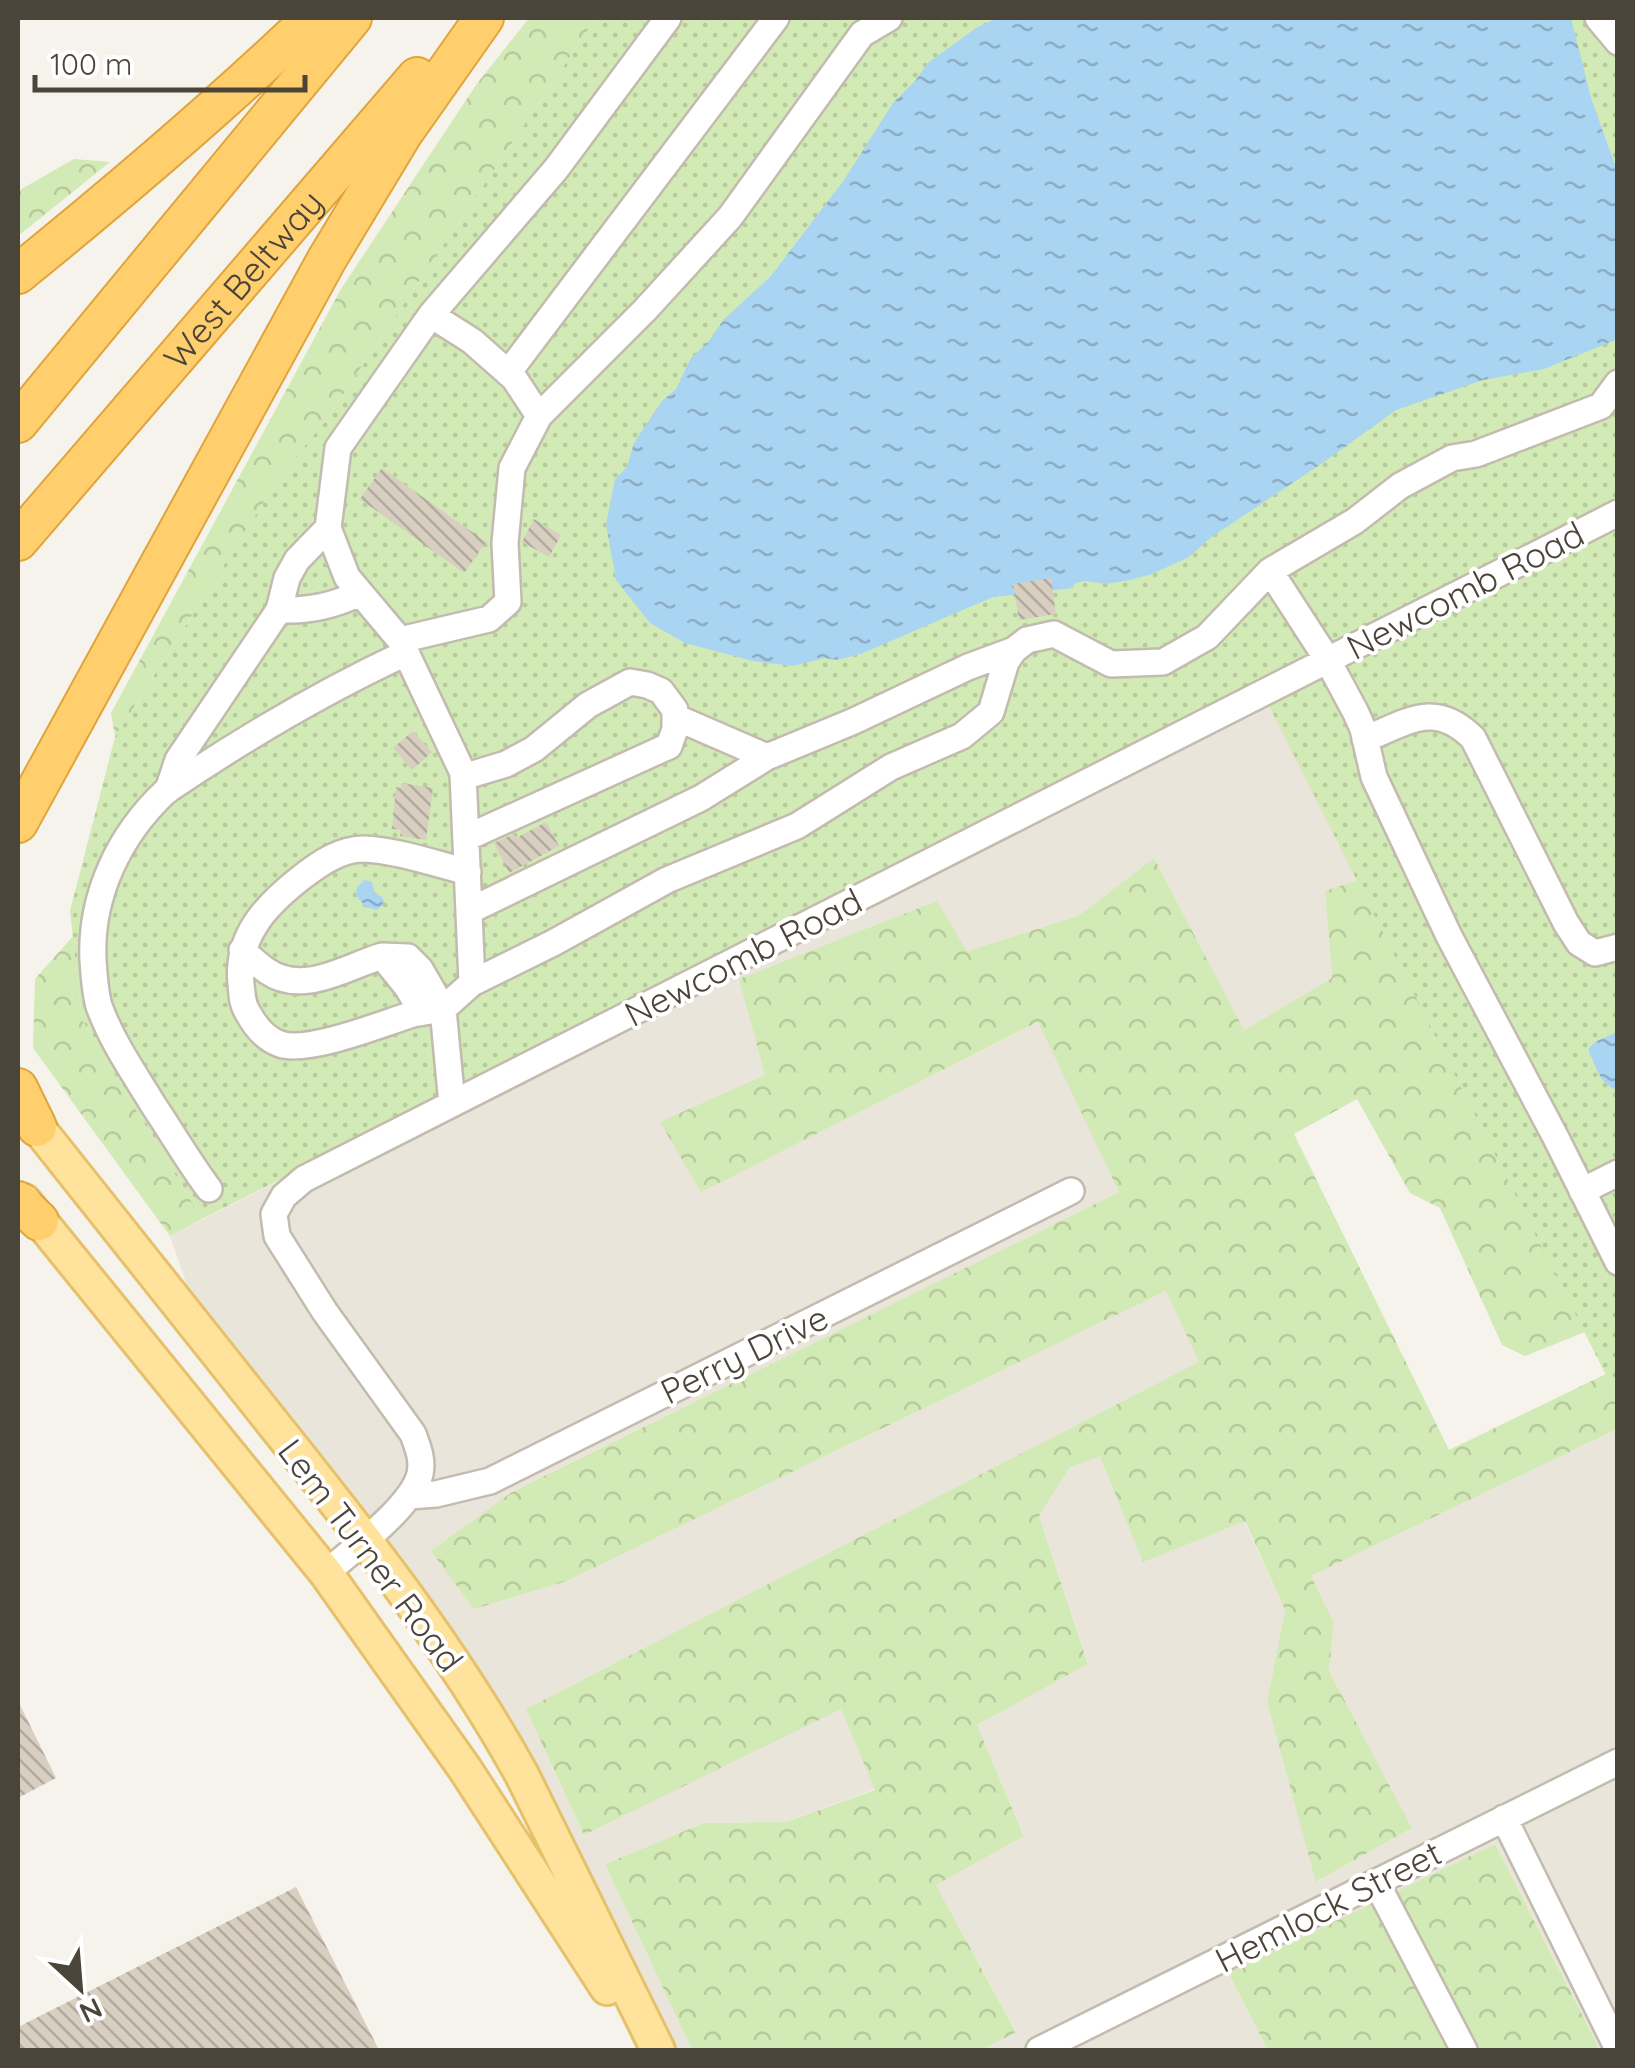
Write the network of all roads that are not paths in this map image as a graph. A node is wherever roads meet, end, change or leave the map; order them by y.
1 (312, 18) edge
2 (352, 18) edge
3 (467, 18) edge
4 (484, 18) edge
5 (668, 18) edge
6 (776, 18) edge
7 (888, 18) edge
8 (1598, 18) edge
9 (1618, 42) edge
10 (18, 274) edge
11 (430, 315) junction
12 (508, 372) junction
13 (1618, 383) edge
14 (1610, 408) edge
15 (540, 416) junction
16 (18, 424) edge
17 (1618, 513) edge
18 (328, 528) junction
19 (18, 541) edge
20 (1270, 571) junction
21 (360, 593) junction
22 (279, 610) junction
23 (403, 646) junction
24 (1014, 650) junction
25 (1327, 659) junction
26 (675, 717) junction
27 (1365, 739) junction
28 (766, 757) junction
29 (464, 778) junction
30 (168, 790) junction
31 (18, 823) edge
32 (466, 838) junction
33 (468, 872) junction
34 (469, 911) junction
35 (1618, 947) edge
36 (242, 950) junction
37 (472, 983) junction
38 (433, 1011) junction
39 (18, 1088) edge
40 (452, 1104) junction
41 (28, 1115) edge
42 (1618, 1173) edge
43 (208, 1189) dead end
44 (1071, 1191) dead end
45 (1582, 1191) junction
46 (25, 1205) edge
47 (1618, 1262) edge
48 (410, 1496) junction
49 (364, 1538) junction
50 (326, 1573) junction
51 (1618, 1762) edge
52 (1504, 1818) junction
53 (1376, 1882) junction
54 (1618, 2049) edge
55 (648, 2050) edge
56 (658, 2050) edge
57 (1039, 2050) edge
58 (1464, 2050) edge

1 - 10 highway
2 - 16 highway
3 - 19 highway, West Beltway
4 - 31 highway
5 - 11 street
6 - 12 street
7 - 15 street
8 - 9 street
11 - 12 street
11 - 18 street
12 - 15 street
13 - 14 street
14 - 20 street
15 - 23 street
17 - 25 street, Newcomb Road
18 - 21 street
18 - 22 street
20 - 24 street
20 - 25 street
21 - 22 street
21 - 23 street
22 - 30 street
23 - 29 street
23 - 30 street
24 - 28 street
24 - 37 street
25 - 27 street
25 - 40 street, Newcomb Road
26 - 28 street
26 - 29 street
26 - 32 street
27 - 35 street
27 - 45 street
28 - 34 street
29 - 32 street
30 - 43 street
32 - 33 street
33 - 34 street
33 - 36 street
34 - 37 street
36 - 38 street
36 - 38 street
37 - 38 street
38 - 40 street
39 - 41 highway
40 - 48 street, Newcomb Road
41 - 49 main road, Lem Turner Road
42 - 45 street
44 - 48 street, Perry Drive
45 - 47 street
46 - 50 main road, Lem Turner Road
48 - 49 street
49 - 50 street
49 - 56 main road, Lem Turner Road
50 - 55 main road, Lem Turner Road
51 - 52 street, Hemlock Street
52 - 53 street, Hemlock Street
52 - 54 street
53 - 57 street, Hemlock Street
53 - 58 street

